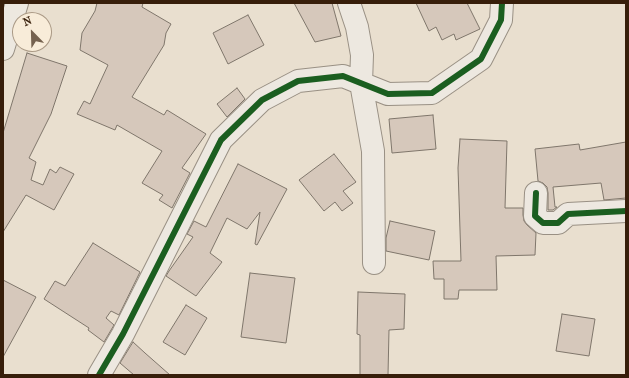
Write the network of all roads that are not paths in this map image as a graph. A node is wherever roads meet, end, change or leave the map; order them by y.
1 (17, 3) edge
2 (349, 3) edge
3 (502, 3) edge
4 (3, 49) edge
5 (361, 83) junction
6 (536, 193) dead end
7 (626, 211) edge
8 (374, 263) dead end
9 (99, 375) edge

1 - 4 street
2 - 5 street
3 - 5 street
5 - 8 street
5 - 9 street
6 - 7 street

